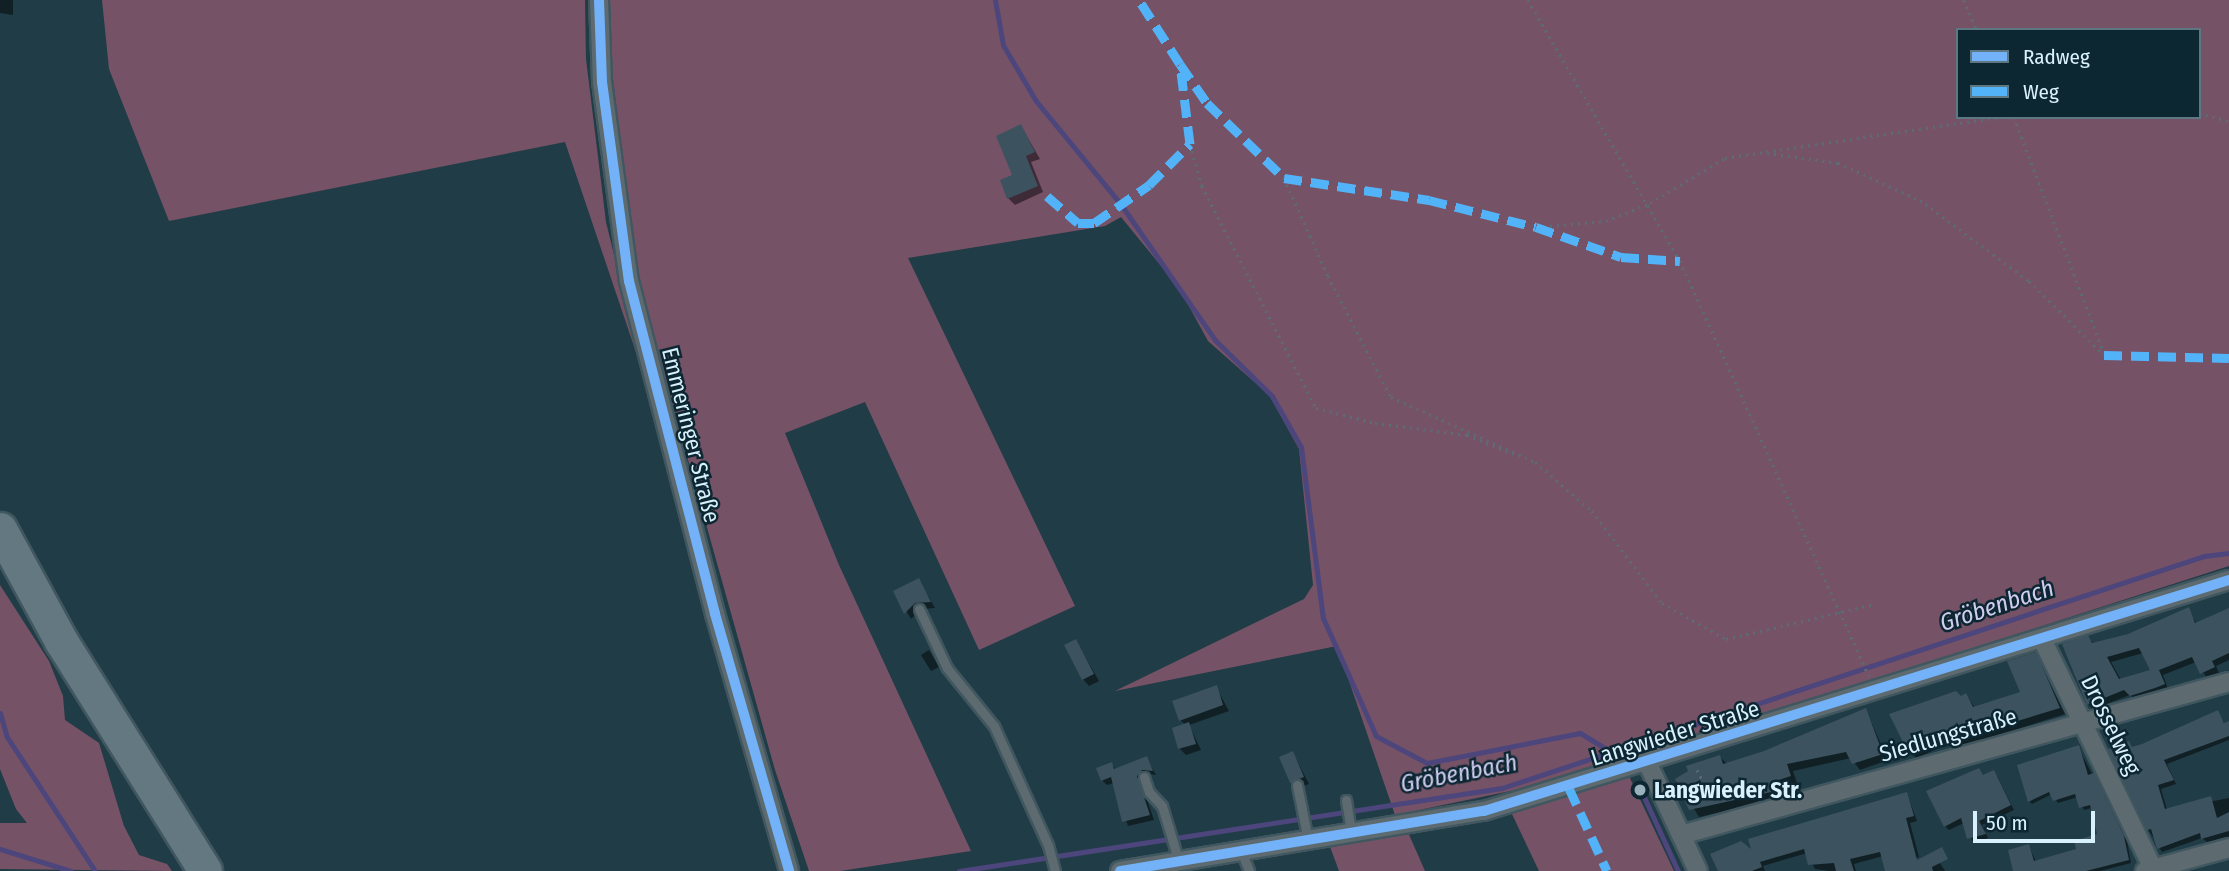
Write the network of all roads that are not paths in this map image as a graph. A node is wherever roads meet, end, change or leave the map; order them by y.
1 (599, 0) edge
2 (0, 529) edge
3 (0, 556) edge
4 (2229, 580) edge
5 (31, 587) junction
6 (919, 608) dead end
7 (2042, 639) junction
8 (2229, 682) edge
9 (2082, 723) junction
10 (1647, 764) junction
11 (1144, 777) dead end
12 (1297, 785) dead end
13 (1346, 800) dead end
14 (1350, 828) junction
15 (1307, 833) junction
16 (1681, 835) junction
17 (2229, 848) edge
18 (1241, 852) junction
19 (1177, 854) junction
20 (1055, 869) edge
21 (2151, 870) edge
22 (205, 871) edge
23 (789, 871) edge
24 (1120, 871) edge
25 (1249, 871) edge
26 (1698, 871) edge

1 - 23 street, Emmeringer Straße
2 - 5 highway
3 - 5 lane
4 - 7 street, Langwieder Straße
5 - 22 highway
6 - 20 lane
7 - 9 street, Drosselweg
7 - 10 street, Langwieder Straße
8 - 9 street, Siedlungstraße
9 - 16 street, Siedlungstraße
9 - 21 street, Drosselweg
10 - 14 street, Langwieder Straße
10 - 16 street
11 - 19 lane
12 - 15 lane
13 - 14 lane
14 - 15 street, Langwieder Straße
15 - 18 street, Langwieder Straße
16 - 26 street
17 - 21 street
18 - 19 street, Langwieder Straße
18 - 25 lane
19 - 24 street, Langwieder Straße

